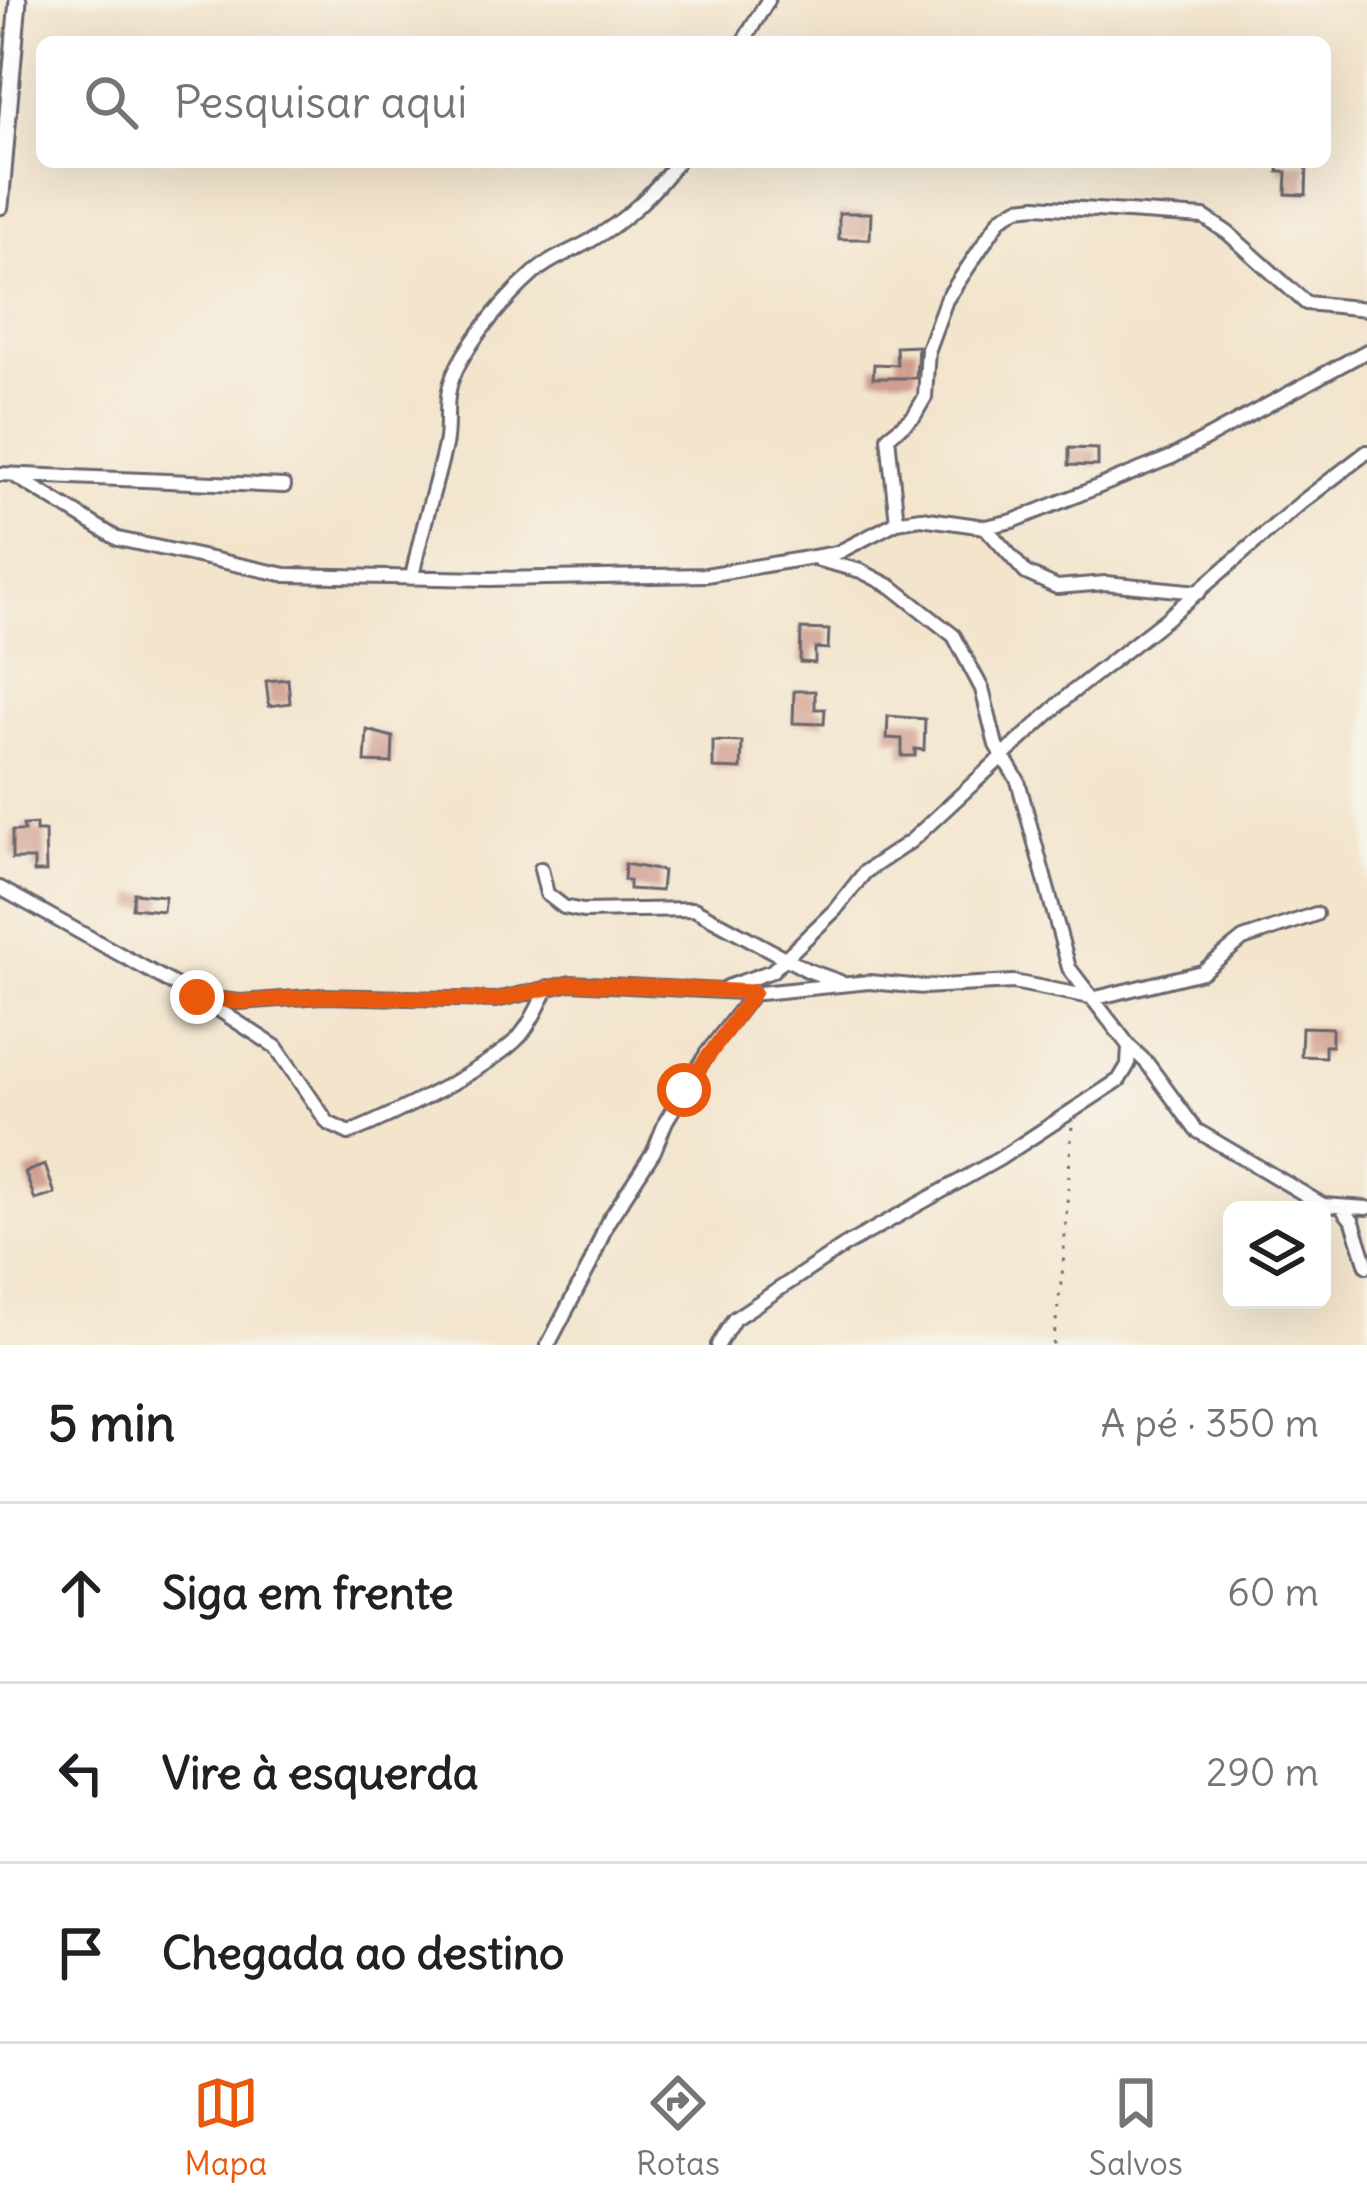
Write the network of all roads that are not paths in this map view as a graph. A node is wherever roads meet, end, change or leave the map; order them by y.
1 (18, 0) edge
2 (768, 0) edge
3 (747, 36) edge
4 (672, 168) edge
5 (0, 206) edge
6 (1367, 309) edge
7 (1367, 352) edge
8 (1367, 452) edge
9 (0, 474) edge
10 (15, 476) junction
11 (284, 486) dead end
12 (897, 522) junction
13 (985, 527) junction
14 (812, 559) junction
15 (412, 578) junction
16 (1198, 592) junction
17 (1002, 755) junction
18 (541, 869) dead end
19 (0, 888) edge
20 (1316, 914) dead end
21 (784, 958) junction
22 (847, 984) junction
23 (548, 987) junction
24 (718, 989) junction
25 (754, 992) junction
26 (1096, 998) junction
27 (204, 1000) junction
28 (1130, 1046) junction
29 (1367, 1208) edge
30 (1333, 1211) edge
31 (1367, 1266) edge
32 (548, 1345) edge
33 (718, 1345) edge

1 - 5 street
2 - 3 street
4 - 15 street
6 - 12 street
7 - 13 street
8 - 16 street
9 - 10 street
10 - 11 street
10 - 15 street
12 - 13 street
12 - 14 street
13 - 16 street
14 - 15 street
14 - 17 street
16 - 17 street
17 - 21 street
17 - 26 street
18 - 21 street
19 - 27 street
20 - 26 street
21 - 22 street
21 - 24 street
22 - 25 street
22 - 26 street
23 - 24 street
23 - 27 street
23 - 27 street
24 - 25 street
25 - 32 street
26 - 28 street
28 - 30 street
28 - 33 street
29 - 30 street
30 - 31 street

